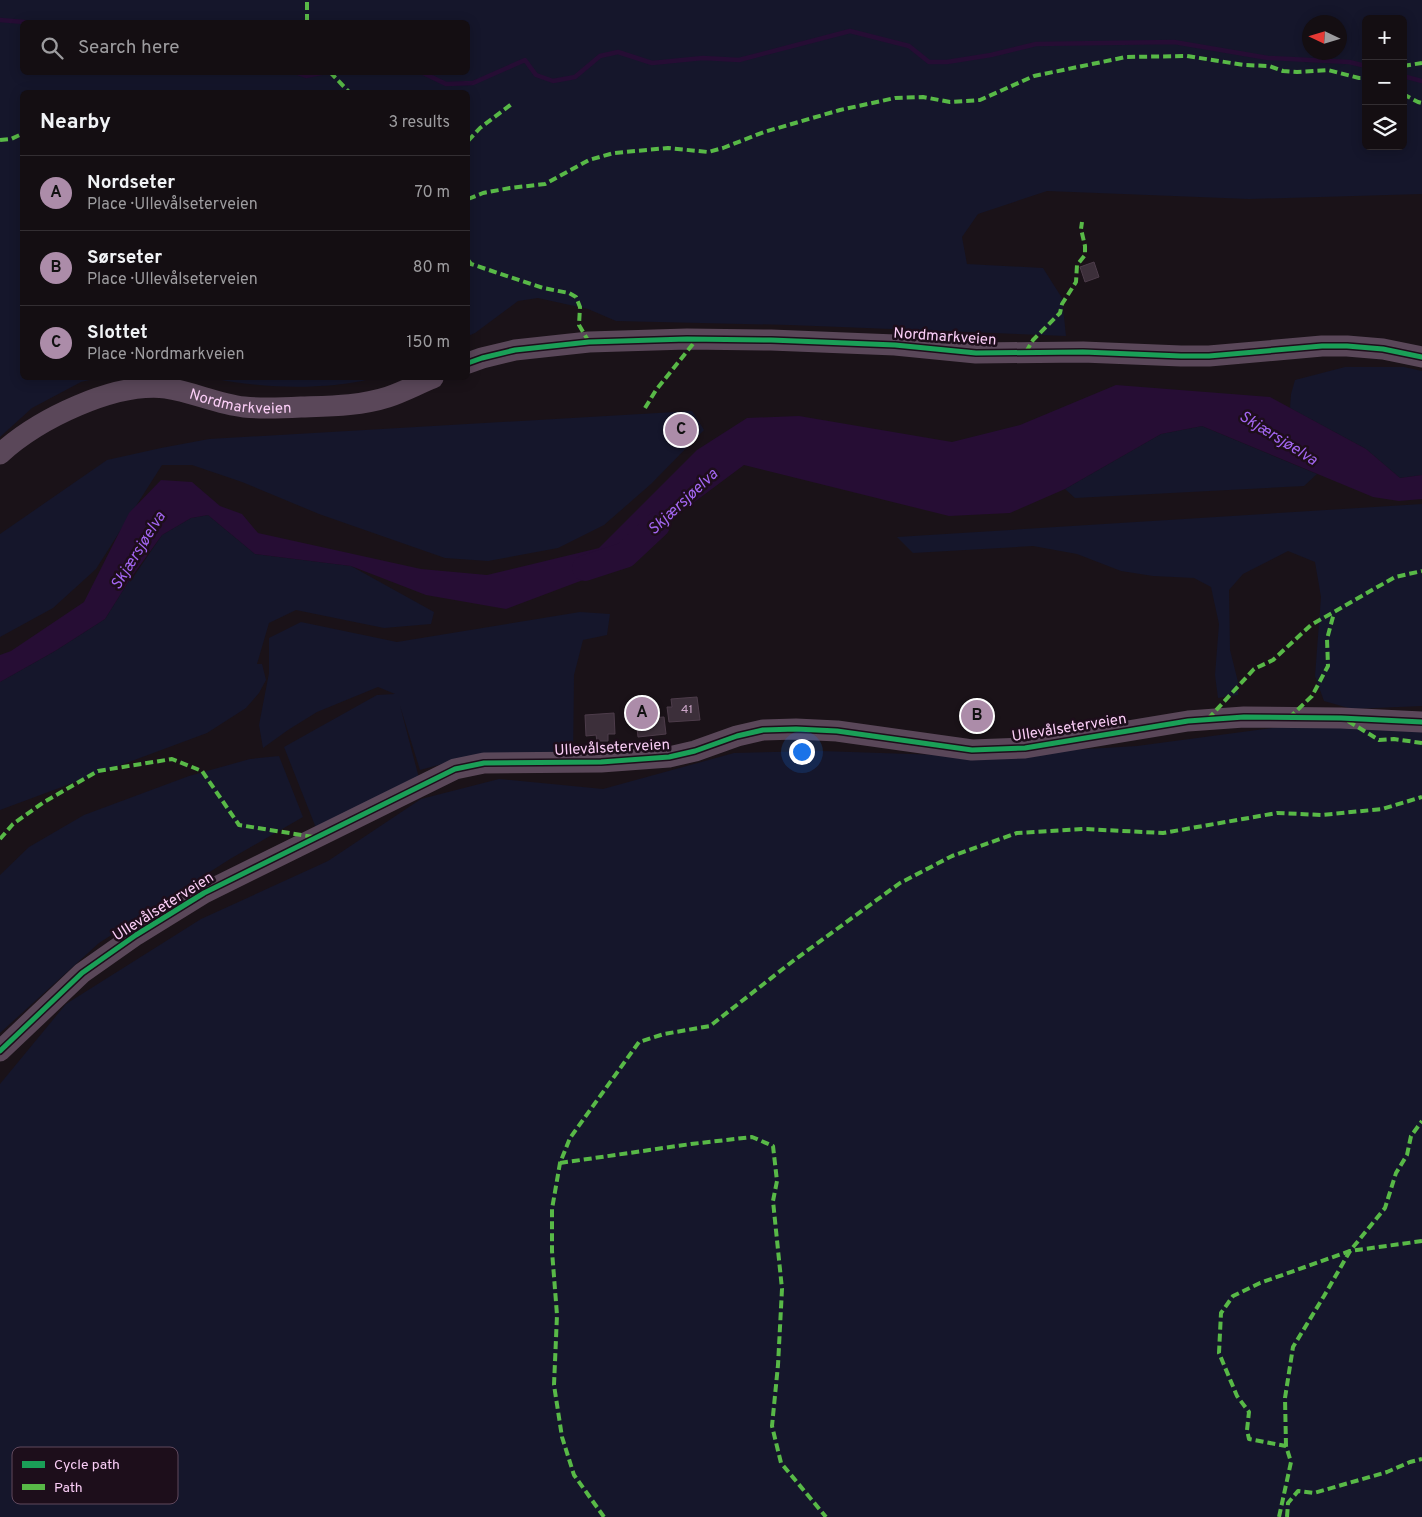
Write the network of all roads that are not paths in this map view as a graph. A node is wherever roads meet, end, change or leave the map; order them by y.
1 (1422, 357) edge
2 (470, 362) edge
3 (428, 380) edge
4 (0, 454) edge
5 (1422, 722) edge
6 (0, 1051) edge

1 - 2 street, Nordmarkveien
3 - 4 street, Nordmarkveien
5 - 6 street, Ullevålseterveien

